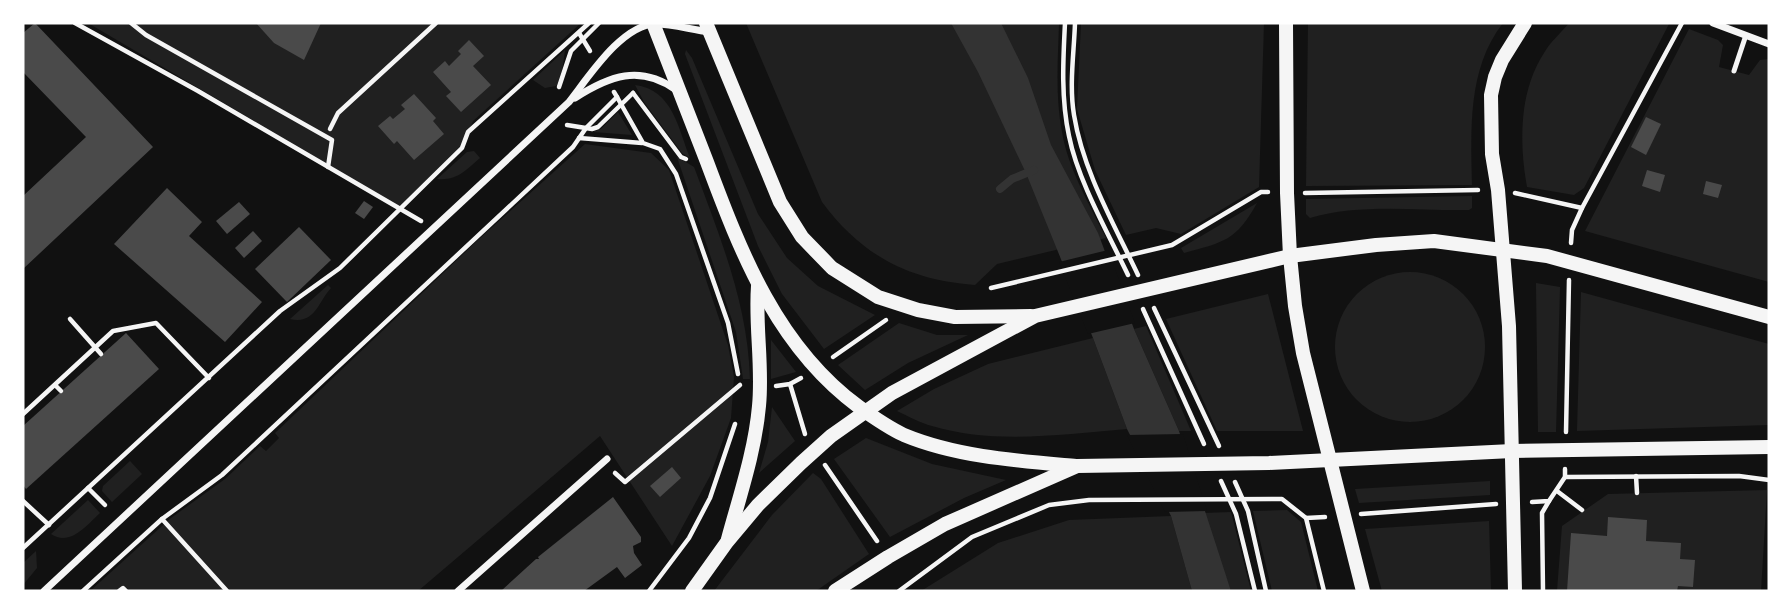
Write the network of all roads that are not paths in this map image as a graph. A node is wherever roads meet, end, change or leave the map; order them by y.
1 (654, 23) edge
2 (1286, 23) edge
3 (1525, 23) edge
4 (1713, 23) edge
5 (708, 28) edge
6 (1746, 35) junction
7 (1769, 44) edge
8 (1734, 71) dead end
9 (681, 93) junction
10 (569, 102) junction
11 (1503, 248) junction
12 (1290, 256) junction
13 (758, 285) junction
14 (1035, 316) junction
15 (1769, 317) edge
16 (865, 411) junction
17 (1769, 447) edge
18 (1512, 452) junction
19 (607, 459) dead end
20 (1331, 460) junction
21 (1077, 466) junction
22 (727, 542) junction
23 (44, 591) edge
24 (458, 591) edge
25 (692, 591) edge
26 (835, 591) edge
27 (1363, 591) edge
28 (1515, 591) edge

1 - 5 street
1 - 9 main road
1 - 10 street
2 - 12 main road
3 - 11 main road
4 - 6 street
5 - 14 main road
6 - 7 street
6 - 8 lane
9 - 10 street
9 - 13 main road
10 - 23 street
11 - 12 main road
11 - 15 main road
11 - 18 main road
12 - 14 main road
12 - 20 main road
13 - 16 main road
13 - 22 main road
14 - 16 main road
16 - 21 main road
16 - 22 main road
17 - 18 main road
18 - 20 main road
18 - 28 main road
19 - 24 street
20 - 21 main road
20 - 27 main road
21 - 26 main road
22 - 25 main road

